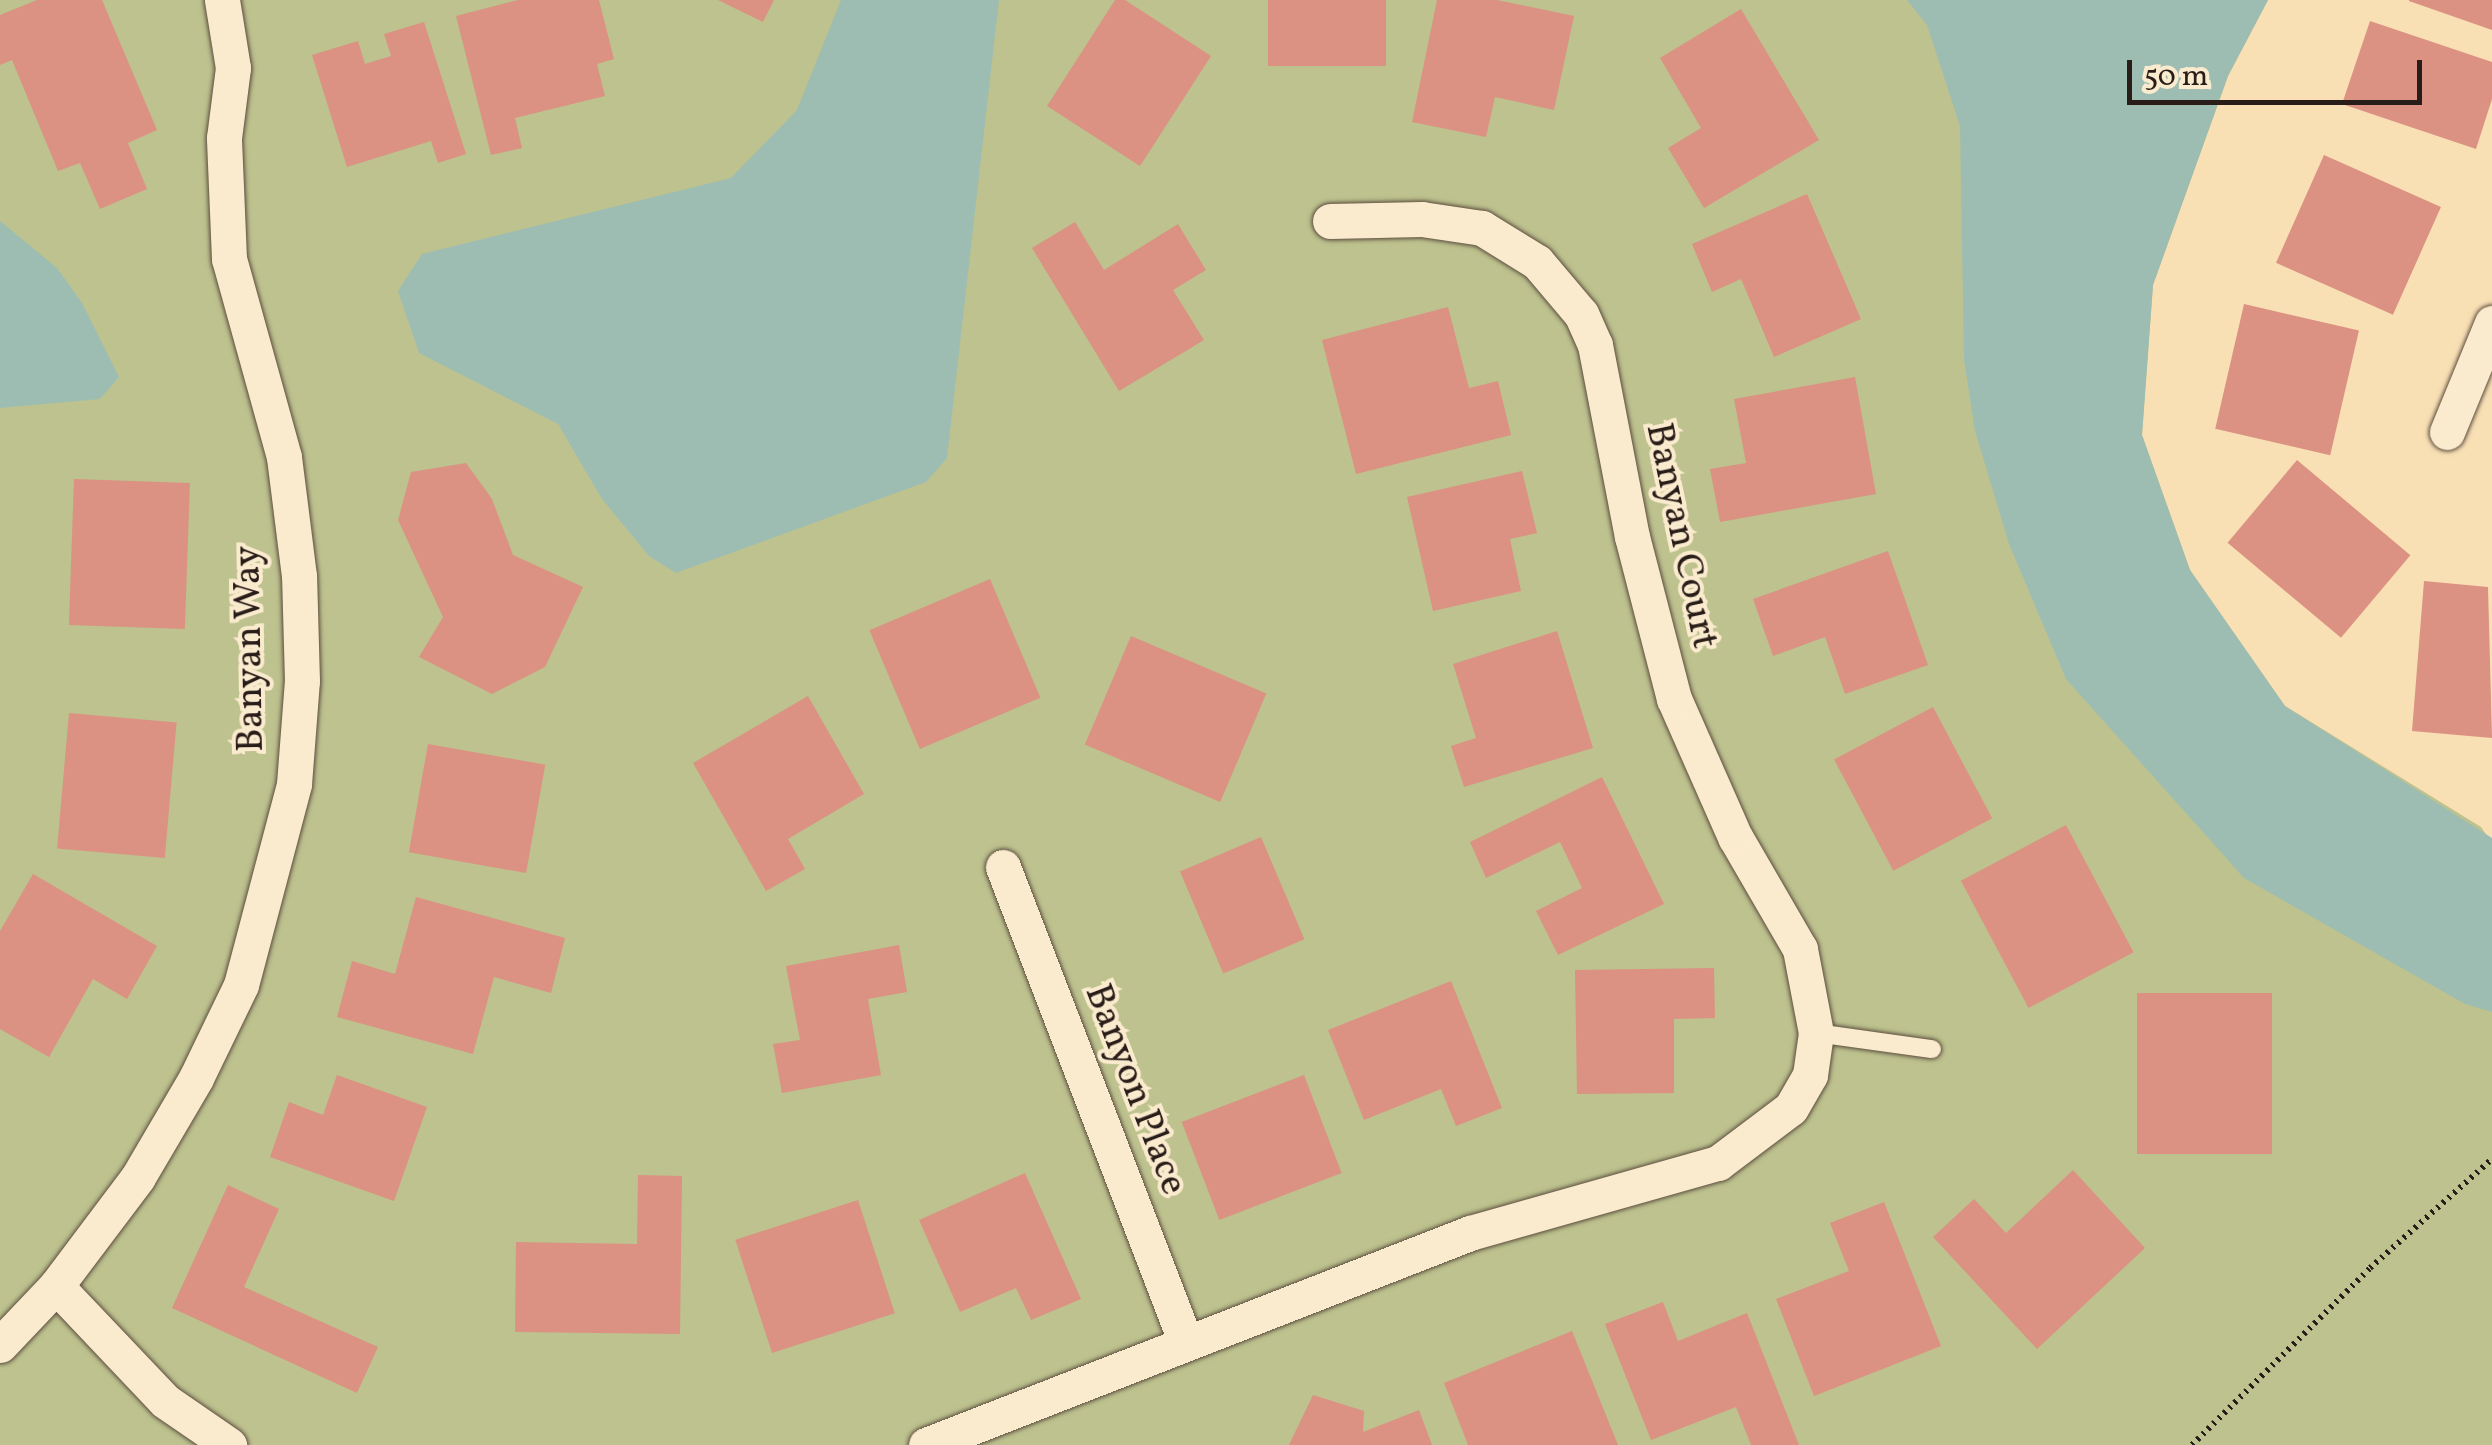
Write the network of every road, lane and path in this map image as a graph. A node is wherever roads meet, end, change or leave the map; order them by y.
1 (222, 0) edge
2 (1330, 221) dead end
3 (2492, 324) edge
4 (2447, 432) dead end
5 (1002, 866) dead end
6 (1816, 1033) junction
7 (1932, 1048) dead end
8 (2492, 1160) edge
9 (56, 1286) junction
10 (1186, 1343) junction
11 (0, 1345) edge
12 (229, 1445) edge
13 (926, 1445) edge
14 (2192, 1445) edge

1 - 9 street, Banyan Way
2 - 6 street, Banyan Court
3 - 4 street
5 - 10 street, Banyon Place
6 - 7 lane
6 - 10 street, Banyan Court
8 - 14 path
9 - 11 street, Banyan Way
9 - 12 street
10 - 13 street, Banyan Court

